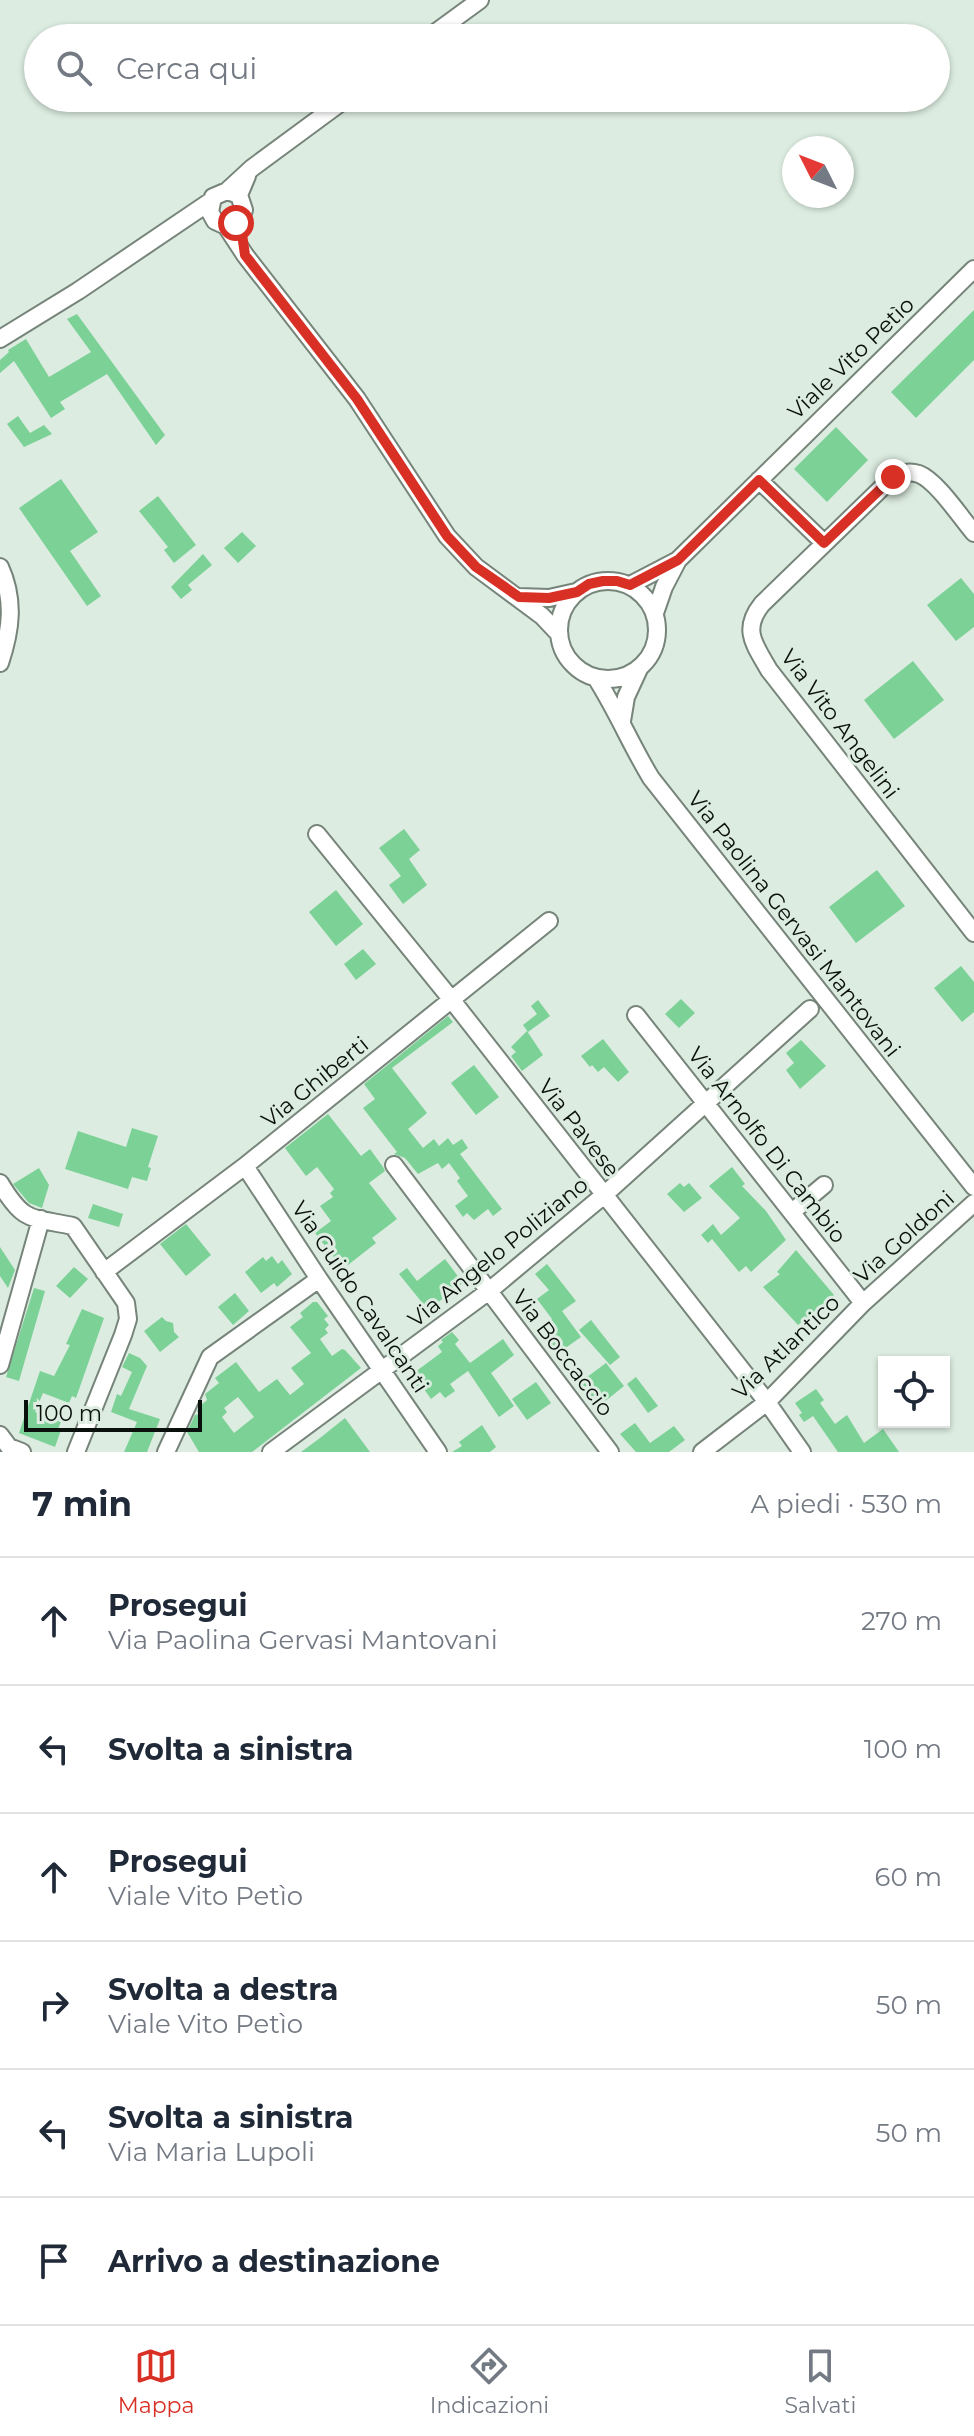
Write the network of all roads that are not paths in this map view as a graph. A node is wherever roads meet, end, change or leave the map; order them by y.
1 (480, 0) edge
2 (447, 24) edge
3 (328, 112) edge
4 (233, 193) junction
5 (222, 216) junction
6 (974, 269) edge
7 (0, 339) edge
8 (759, 480) junction
9 (974, 533) edge
10 (824, 543) junction
11 (678, 560) junction
12 (0, 567) edge
13 (630, 585) junction
14 (577, 592) junction
15 (519, 597) junction
16 (655, 613) junction
17 (559, 634) junction
18 (0, 663) edge
19 (639, 669) junction
20 (596, 678) junction
21 (622, 721) junction
22 (317, 834) dead end
23 (549, 921) dead end
24 (974, 933) edge
25 (451, 999) junction
26 (810, 1009) dead end
27 (636, 1015) dead end
28 (706, 1102) junction
29 (394, 1165) dead end
30 (245, 1166) junction
31 (0, 1183) edge
32 (824, 1185) dead end
33 (974, 1187) edge
34 (604, 1195) junction
35 (974, 1203) edge
36 (797, 1208) junction
37 (41, 1219) junction
38 (104, 1272) junction
39 (319, 1279) junction
40 (489, 1291) junction
41 (863, 1303) junction
42 (0, 1365) edge
43 (383, 1371) junction
44 (767, 1402) junction
45 (0, 1435) edge
46 (22, 1452) edge
47 (76, 1452) edge
48 (166, 1452) edge
49 (273, 1452) edge
50 (438, 1452) edge
51 (610, 1452) edge
52 (702, 1452) edge
53 (802, 1452) edge

1 - 2 street
3 - 4 street
4 - 5 street
4 - 5 street
5 - 7 street
5 - 15 street
6 - 8 street, Viale Vito Petìo
8 - 10 street
8 - 11 street, Viale Vito Petìo
9 - 10 street, Via Vito Angelini
10 - 24 street, Via Vito Angelini
11 - 13 street
11 - 16 street
12 - 18 street
13 - 14 street
13 - 16 street
14 - 15 street
14 - 17 street
15 - 17 street
16 - 19 street
17 - 20 street
19 - 20 street
19 - 21 street
20 - 21 street, Via Paolina Gervasi Mantovani
21 - 33 street, Via Paolina Gervasi Mantovani
22 - 25 street, Via Pavese
23 - 25 street, Via Ghiberti
25 - 30 street, Via Ghiberti
25 - 34 street, Via Pavese
26 - 28 street, Via Angelo Poliziano
27 - 28 street, Via Arnolfo Di Cambio
28 - 34 street, Via Angelo Poliziano
28 - 36 street, Via Arnolfo Di Cambio
29 - 40 street, Via Boccaccio
30 - 38 street, Via Ghiberti
30 - 39 street, Via Guido Cavalcanti
31 - 37 street
32 - 36 street
34 - 40 street, Via Angelo Poliziano
34 - 44 street, Via Pavese
35 - 41 street, Via Goldoni
36 - 41 street, Via Arnolfo Di Cambio
37 - 38 street
37 - 42 street
38 - 47 street
39 - 43 street, Via Guido Cavalcanti
39 - 48 street
40 - 43 street, Via Angelo Poliziano
40 - 51 street, Via Boccaccio
41 - 44 street, Via Atlantico
43 - 49 street, Via Angelo Poliziano
43 - 50 street, Via Guido Cavalcanti
44 - 52 street, Via Atlantico
44 - 53 street, Via Pavese
45 - 46 street

